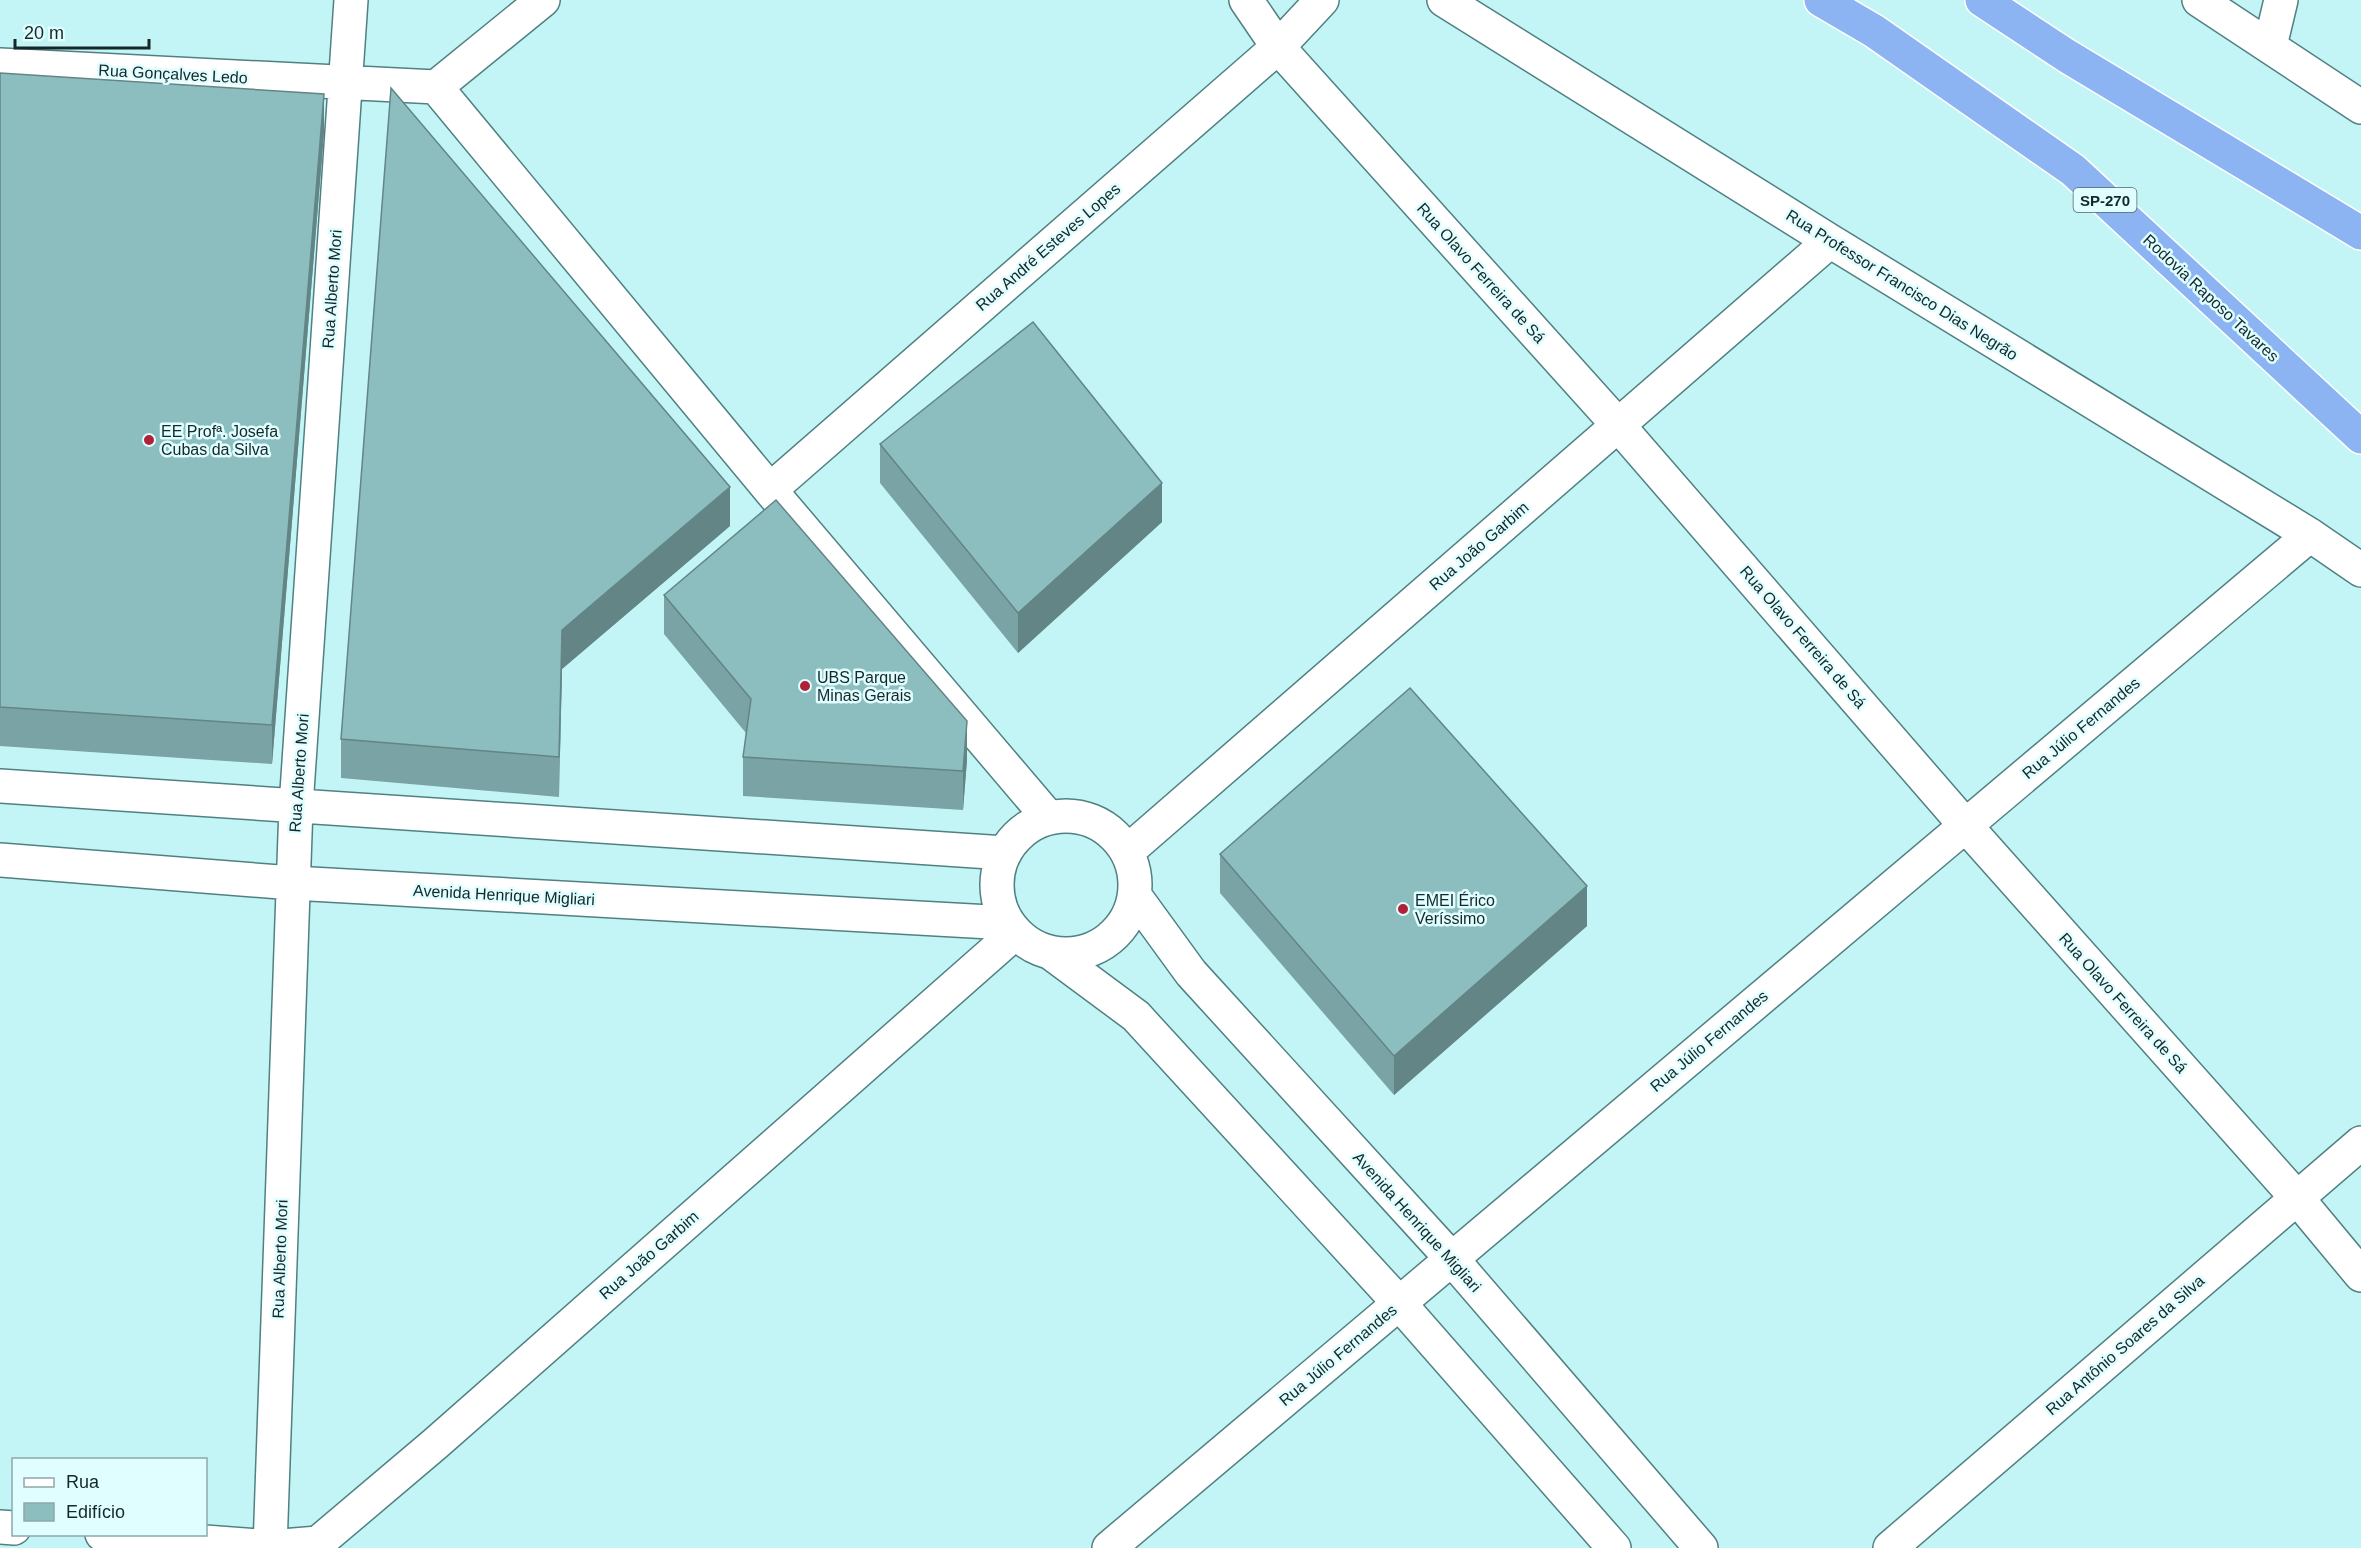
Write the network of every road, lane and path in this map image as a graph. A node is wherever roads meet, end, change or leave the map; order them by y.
1 (351, 0) edge
2 (543, 0) edge
3 (1246, 0) edge
4 (1322, 0) edge
5 (1444, 0) edge
6 (1821, 0) edge
7 (1982, 0) edge
8 (2199, 0) edge
9 (2280, 0) edge
10 (2270, 46) junction
11 (1278, 47) junction
12 (0, 65) edge
13 (346, 83) junction
14 (436, 87) junction
15 (2361, 107) edge
16 (2361, 233) edge
17 (1830, 241) junction
18 (1618, 425) junction
19 (2361, 437) edge
20 (770, 490) junction
21 (2310, 536) junction
22 (2361, 570) edge
23 (0, 786) edge
24 (296, 806) junction
25 (1048, 817) junction
26 (1965, 825) junction
27 (1128, 851) junction
28 (1005, 853) junction
29 (0, 860) edge
30 (293, 883) junction
31 (1135, 896) junction
32 (1011, 928) junction
33 (1052, 953) junction
34 (2361, 1143) edge
35 (2297, 1198) junction
36 (1451, 1258) junction
37 (2361, 1275) edge
38 (1399, 1303) junction
39 (128, 1536) edge
40 (320, 1546) edge
41 (270, 1547) edge
42 (1109, 1548) edge
43 (1614, 1548) edge
44 (1701, 1548) edge
45 (1890, 1548) edge

1 - 13 street, Rua Alberto Mori
2 - 14 street
3 - 11 street, Rua Olavo Ferreira de Sá
4 - 11 street, Rua André Esteves Lopes
5 - 17 street, Rua Professor Francisco Dias Negrão
6 - 19 highway, Rodovia Raposo Tavares / SP-270
7 - 16 highway
8 - 10 street
9 - 10 street
10 - 15 street
11 - 18 street, Rua Olavo Ferreira de Sá
11 - 20 street, Rua André Esteves Lopes
12 - 13 street, Rua Gonçalves Ledo
13 - 14 street, Rua Gonçalves Ledo
13 - 24 street, Rua Alberto Mori
14 - 20 street
17 - 18 street, Rua João Garbim
17 - 21 street, Rua Professor Francisco Dias Negrão
18 - 26 street, Rua Olavo Ferreira de Sá
18 - 27 street, Rua João Garbim
20 - 25 street
21 - 22 street, Rua Professor Francisco Dias Negrão
21 - 26 street, Rua Júlio Fernandes
23 - 24 street
24 - 28 street
24 - 30 street, Rua Alberto Mori
25 - 27 street
25 - 28 street
26 - 35 street, Rua Olavo Ferreira de Sá
26 - 36 street, Rua Júlio Fernandes
27 - 31 street
28 - 32 street
29 - 30 street, Avenida Henrique Migliari
30 - 32 street, Avenida Henrique Migliari
30 - 41 street, Rua Alberto Mori
31 - 33 street
31 - 36 street, Avenida Henrique Migliari
32 - 33 street
32 - 40 street, Rua João Garbim
33 - 38 street
34 - 35 street, Rua Antônio Soares da Silva
35 - 37 street, Rua Olavo Ferreira de Sá
35 - 45 street, Rua Antônio Soares da Silva
36 - 38 street, Rua Júlio Fernandes
36 - 44 street, Avenida Henrique Migliari
38 - 42 street, Rua Júlio Fernandes
38 - 43 street
39 - 41 street, Rua João Garbim
40 - 41 street, Rua João Garbim

